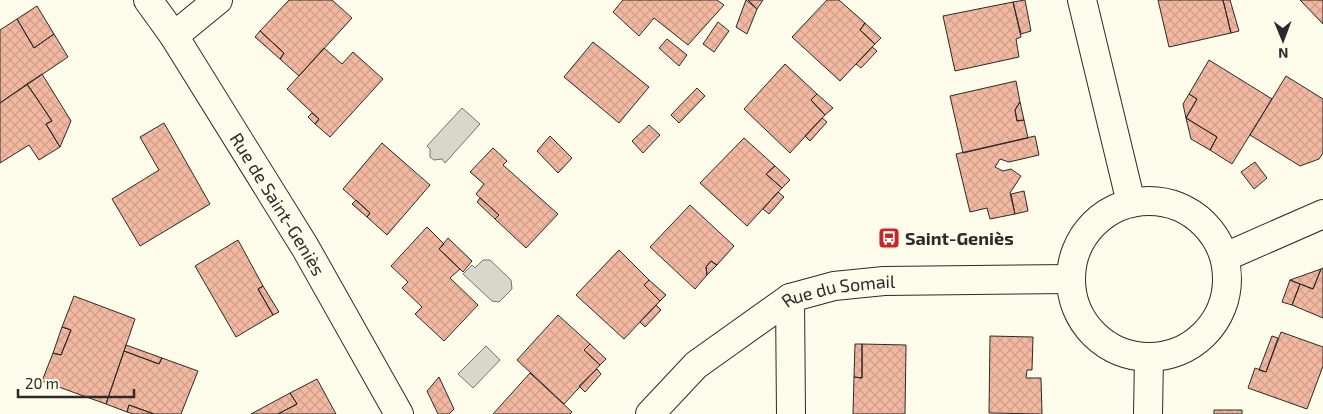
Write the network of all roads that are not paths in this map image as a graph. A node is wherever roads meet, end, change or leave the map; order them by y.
1 (148, 0) edge
2 (218, 0) edge
3 (1082, 0) edge
4 (174, 36) junction
5 (1131, 203) junction
6 (1323, 214) edge
7 (1225, 257) junction
8 (1071, 279) junction
9 (790, 298) junction
10 (1148, 357) junction
11 (399, 414) edge
12 (650, 414) edge
13 (791, 414) edge
14 (1148, 414) edge

1 - 4 street, Rue de Saint-Geniès
2 - 4 street
3 - 5 street
4 - 11 street, Rue de Saint-Geniès
5 - 7 street
5 - 8 street
6 - 7 street
7 - 10 street
8 - 9 street, Rue du Somail
8 - 10 street
9 - 12 street, Rue du Somail
9 - 13 street
10 - 14 street

